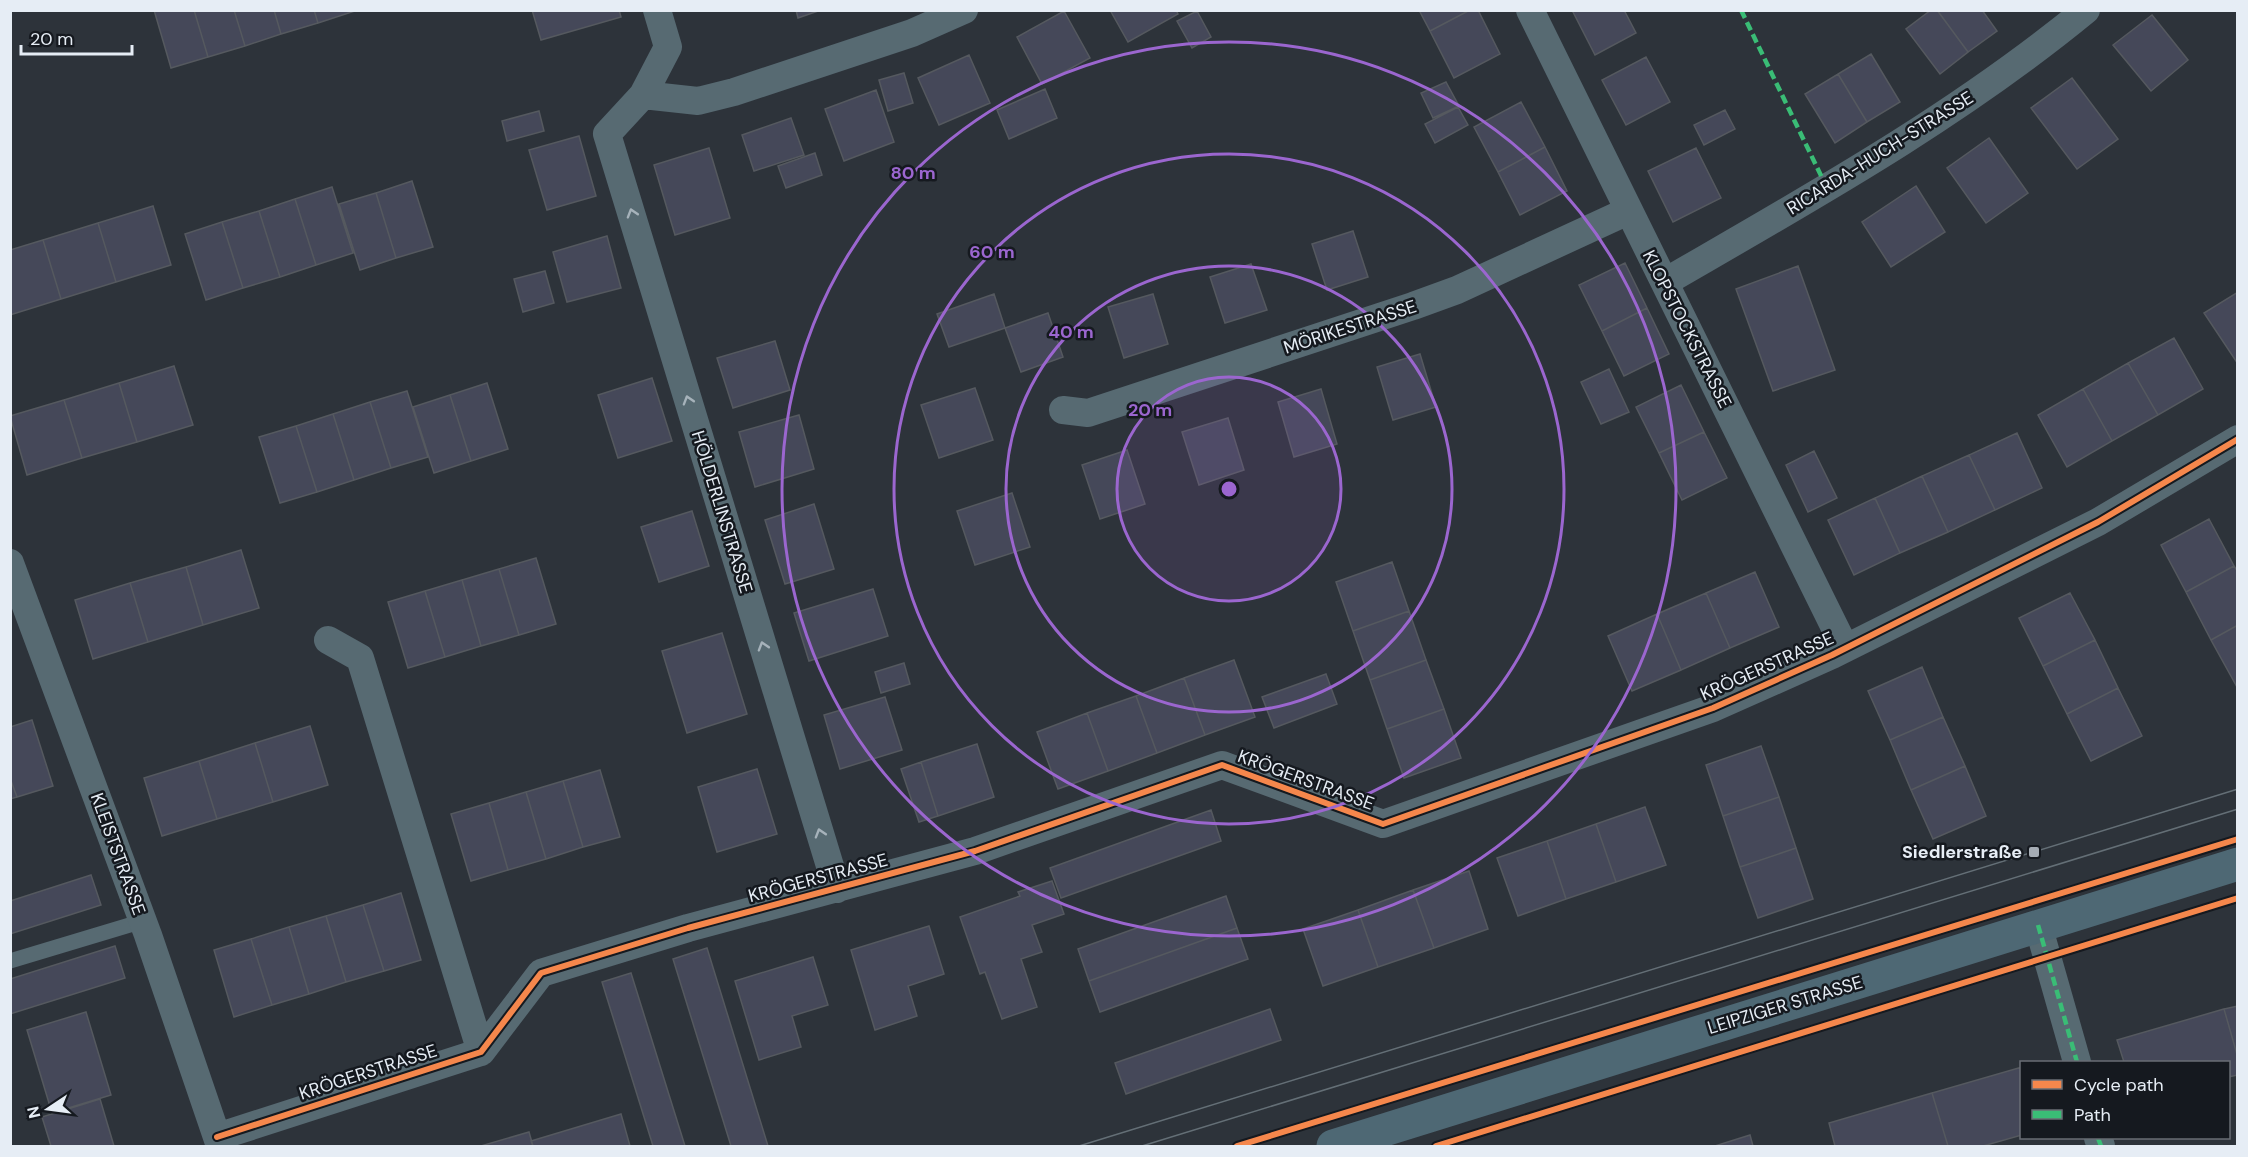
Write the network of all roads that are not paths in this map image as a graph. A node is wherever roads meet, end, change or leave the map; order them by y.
1 (657, 10) edge
2 (964, 10) edge
3 (1530, 10) edge
4 (2086, 10) edge
5 (643, 95) junction
6 (1628, 211) junction
7 (1665, 282) junction
8 (1063, 410) dead end
9 (2238, 439) edge
10 (10, 563) edge
11 (328, 640) dead end
12 (1845, 648) junction
13 (2238, 864) edge
14 (837, 889) junction
15 (142, 921) junction
16 (2038, 926) junction
17 (10, 961) edge
18 (481, 1052) junction
19 (2077, 1061) edge
20 (219, 1142) edge
21 (1333, 1146) edge

1 - 5 street
2 - 5 street
3 - 6 street, KLOPSTOCKSTRASSE
4 - 7 street, RICARDA-HUCH-STRASSE
14 -> 5 street, HÖLDERLINSTRASSE
6 - 7 street, KLOPSTOCKSTRASSE
6 - 8 street, MÖRIKESTRASSE
7 - 12 street, KLOPSTOCKSTRASSE
9 - 12 street, KRÖGERSTRASSE
10 - 15 street, KLEISTSTRASSE
11 - 18 street
12 - 14 street, KRÖGERSTRASSE
13 - 16 street, LEIPZIGER STRASSE
14 - 18 street, KRÖGERSTRASSE
15 - 17 lane
15 - 20 street, KLEISTSTRASSE
16 - 19 street
16 - 21 street, LEIPZIGER STRASSE
18 - 20 street, KRÖGERSTRASSE

